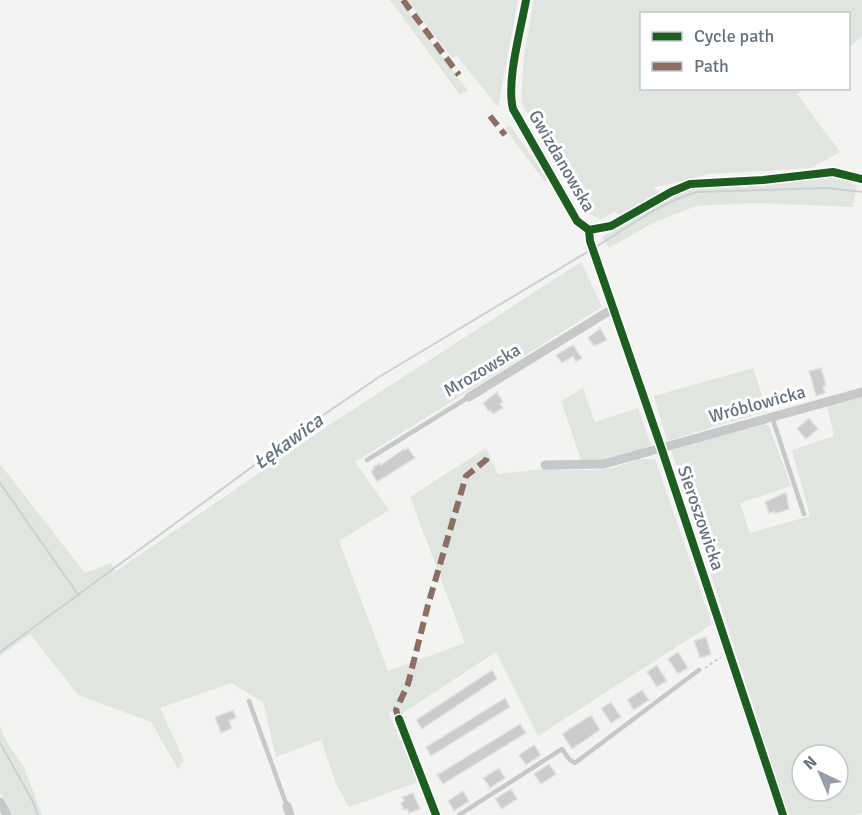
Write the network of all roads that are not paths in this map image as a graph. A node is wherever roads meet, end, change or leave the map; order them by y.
1 (526, 0) edge
2 (862, 179) edge
3 (590, 230) junction
4 (614, 308) junction
5 (862, 392) edge
6 (469, 397) joint
7 (772, 417) junction
8 (661, 447) junction
9 (367, 460) dead end
10 (545, 465) dead end
11 (804, 514) dead end
12 (699, 670) road end
13 (249, 700) dead end
14 (399, 719) dead end
15 (0, 802) edge
16 (288, 811) edge
17 (8, 815) edge
18 (436, 815) edge
19 (459, 815) edge
20 (783, 815) edge

1 - 3 street, Gwizdanowska
2 - 3 street, Gwizdanowska
3 - 4 street, Sieroszowicka
4 - 6 street, Mrozowska
4 - 8 street, Sieroszowicka
5 - 7 street, Wróblowicka
6 - 9 lane, Mrozowska
7 - 8 street, Wróblowicka
7 - 11 lane
8 - 10 street, Wróblowicka
8 - 20 street, Sieroszowicka
12 - 19 lane
13 - 16 lane
14 - 18 street
15 - 17 street

